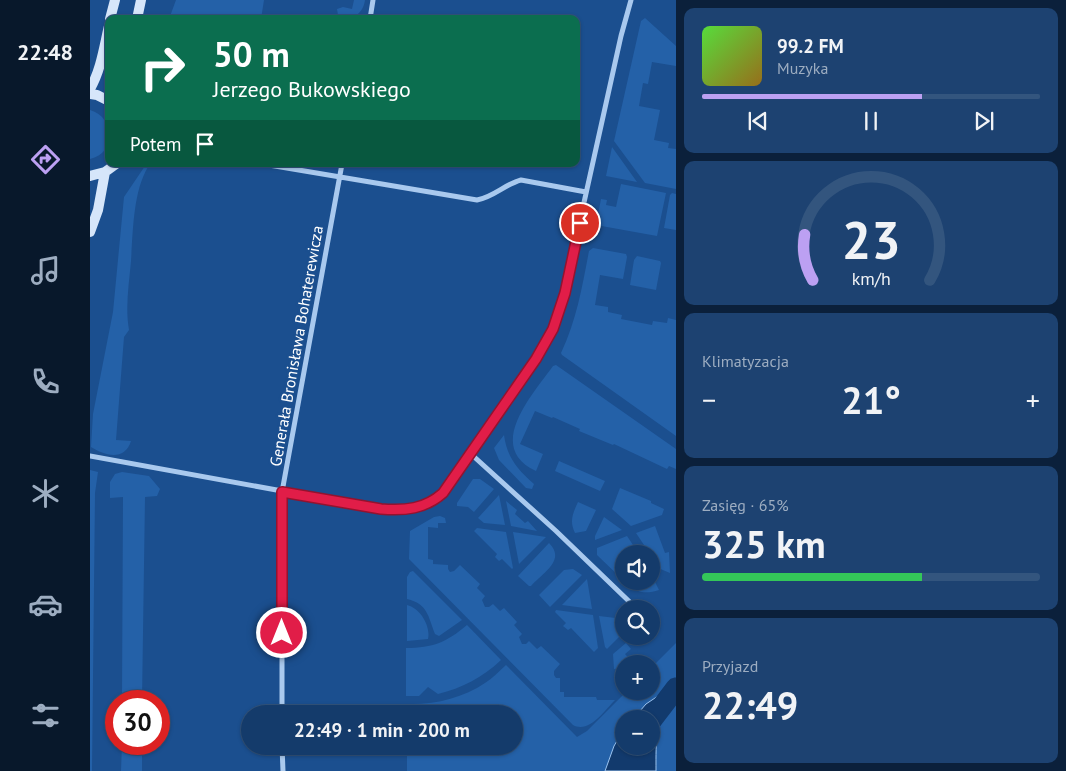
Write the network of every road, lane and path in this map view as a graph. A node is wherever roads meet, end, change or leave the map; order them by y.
1 (115, 0) edge
2 (141, 0) edge
3 (373, 0) edge
4 (631, 0) edge
5 (111, 15) edge
6 (138, 15) edge
7 (371, 15) edge
8 (105, 43) edge
9 (90, 89) edge
10 (90, 94) edge
11 (105, 99) edge
12 (112, 167) edge
13 (282, 167) edge
14 (342, 167) edge
15 (105, 172) junction
16 (90, 176) edge
17 (340, 176) junction
18 (586, 192) junction
19 (90, 232) edge
20 (471, 454) junction
21 (90, 456) edge
22 (282, 492) junction
23 (628, 600) edge
24 (282, 705) edge
25 (282, 755) edge
26 (282, 771) edge

1 - 5 street
2 - 6 street
3 - 7 street
4 - 18 street
8 - 9 street
10 - 11 street
12 - 15 street
13 - 17 street
14 - 17 street, Generała Bronisława Bohaterewicza
15 - 16 street
15 - 19 street
17 - 18 street
17 - 22 street, Generała Bronisława Bohaterewicza
18 - 20 street
20 - 22 street
20 - 23 street
21 - 22 street
22 - 24 street, Generała Bronisława Bohaterewicza
25 - 26 street

